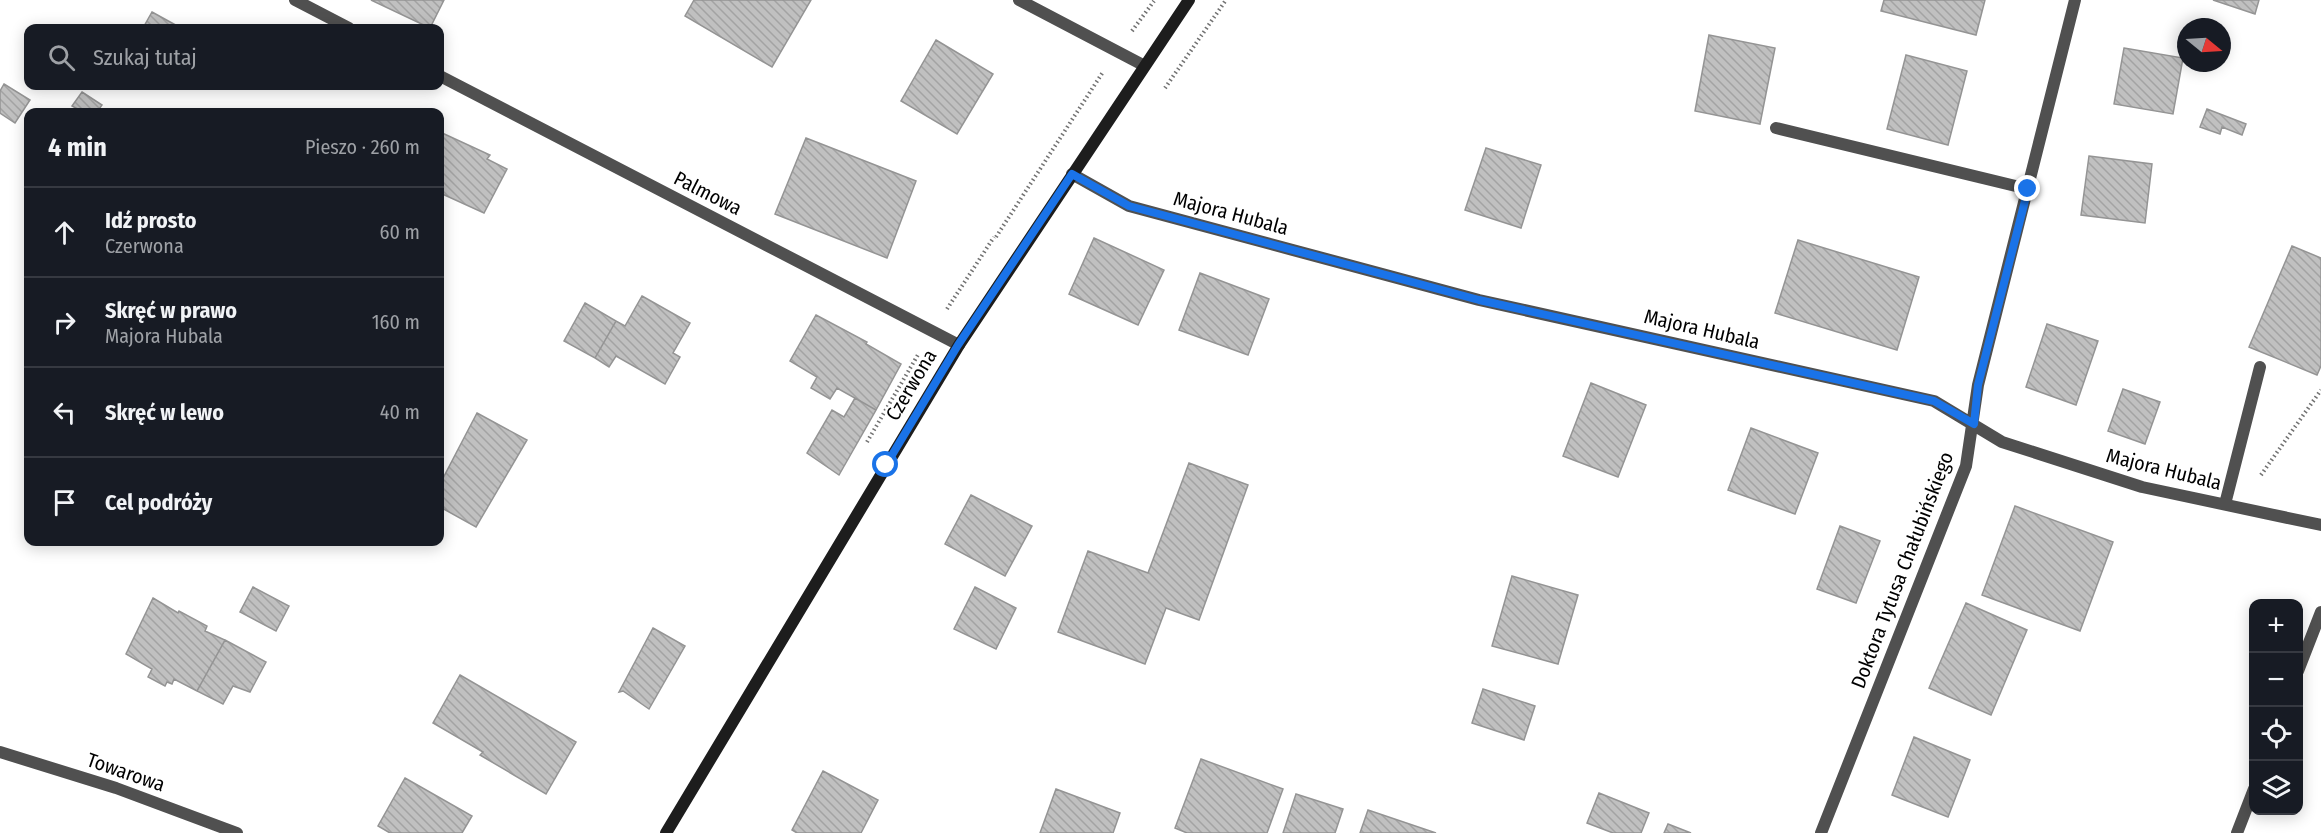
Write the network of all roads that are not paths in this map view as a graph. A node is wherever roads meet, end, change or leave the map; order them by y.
1 (295, 0) edge
2 (1019, 0) edge
3 (1189, 0) edge
4 (2075, 0) edge
5 (341, 24) edge
6 (1143, 65) junction
7 (444, 78) edge
8 (1776, 128) dead end
9 (1072, 174) junction
10 (2028, 189) junction
11 (958, 345) junction
12 (2260, 367) dead end
13 (1974, 424) junction
14 (2225, 504) junction
15 (2321, 525) edge
16 (2321, 612) edge
17 (2303, 658) edge
18 (0, 752) edge
19 (2249, 800) edge
20 (237, 833) edge
21 (666, 833) edge
22 (1821, 833) edge
23 (2237, 833) edge

1 - 5 street
2 - 6 street
3 - 6 street, Czerwona
4 - 10 street, Doktora Tytusa Chałubińskiego
6 - 9 street, Czerwona
7 - 11 street, Palmowa
8 - 10 street
9 - 11 street, Czerwona
9 - 13 street, Majora Hubala
10 - 13 street, Doktora Tytusa Chałubińskiego
11 - 21 street, Czerwona
12 - 14 street
13 - 14 street, Majora Hubala
13 - 22 street, Doktora Tytusa Chałubińskiego
14 - 15 street, Majora Hubala
16 - 17 street
18 - 20 street, Towarowa
19 - 23 street

